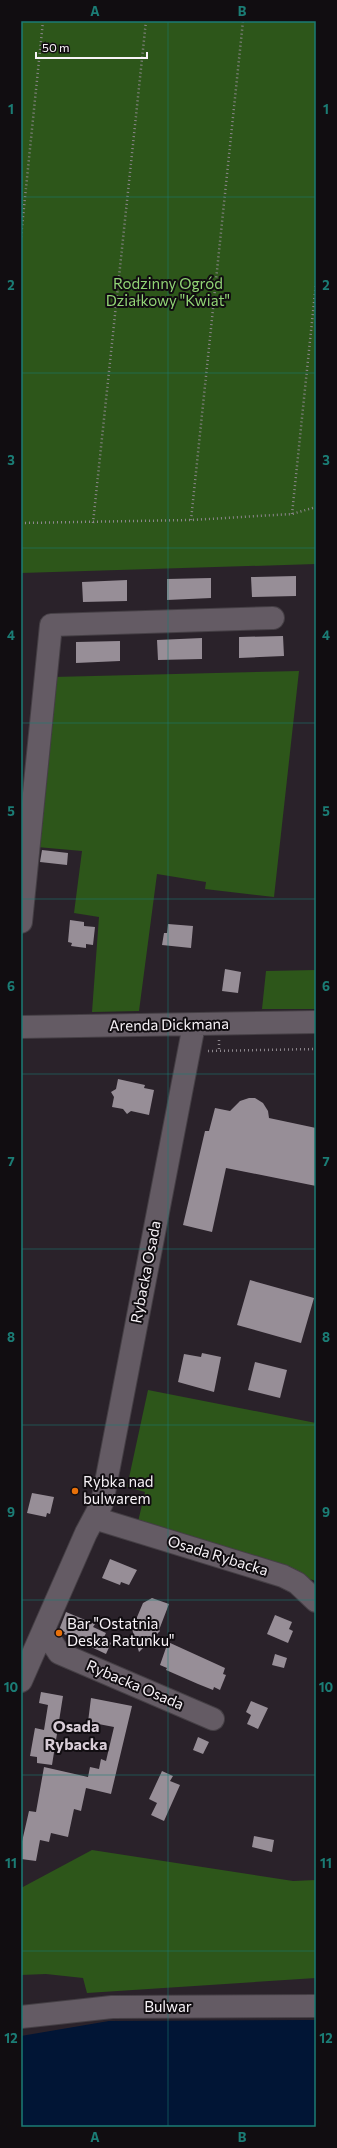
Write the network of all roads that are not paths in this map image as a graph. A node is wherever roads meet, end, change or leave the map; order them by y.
1 (273, 618) dead end
2 (21, 922) edge
3 (316, 1022) edge
4 (194, 1024) junction
5 (21, 1027) edge
6 (104, 1521) junction
7 (316, 1601) edge
8 (44, 1630) junction
9 (21, 1681) edge
10 (213, 1719) dead end
11 (316, 2006) edge
12 (21, 2017) edge

1 - 2 street
3 - 4 street, Arenda Dickmana
4 - 5 street, Arenda Dickmana
4 - 6 street, Rybacka Osada
6 - 7 street, Osada Rybacka
6 - 8 street, Rybacka Osada
8 - 9 street, Rybacka Osada
8 - 10 street, Rybacka Osada
11 - 12 street, Bulwar

